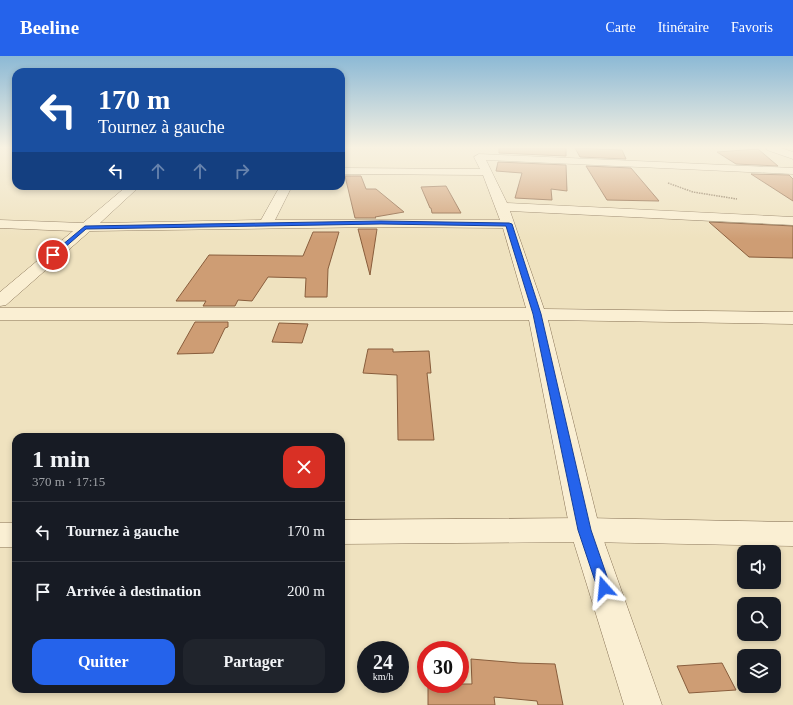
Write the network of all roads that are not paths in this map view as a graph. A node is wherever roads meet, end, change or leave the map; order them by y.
1 (490, 178) edge
2 (129, 190) edge
3 (284, 190) edge
4 (502, 207) junction
5 (793, 221) edge
6 (0, 224) edge
7 (266, 224) junction
8 (509, 224) junction
9 (85, 227) junction
10 (0, 301) edge
11 (0, 314) edge
12 (537, 314) junction
13 (793, 318) edge
14 (585, 530) junction
15 (345, 532) edge
16 (793, 534) edge
17 (0, 535) edge
18 (12, 535) edge
19 (643, 705) edge

1 - 4 street
2 - 9 street
3 - 7 street
4 - 5 street
4 - 8 street
6 - 9 street
7 - 8 street
7 - 9 street
8 - 12 street
9 - 10 street
11 - 12 street
12 - 13 street
12 - 14 street
14 - 15 street
14 - 16 street
14 - 19 street
17 - 18 street

